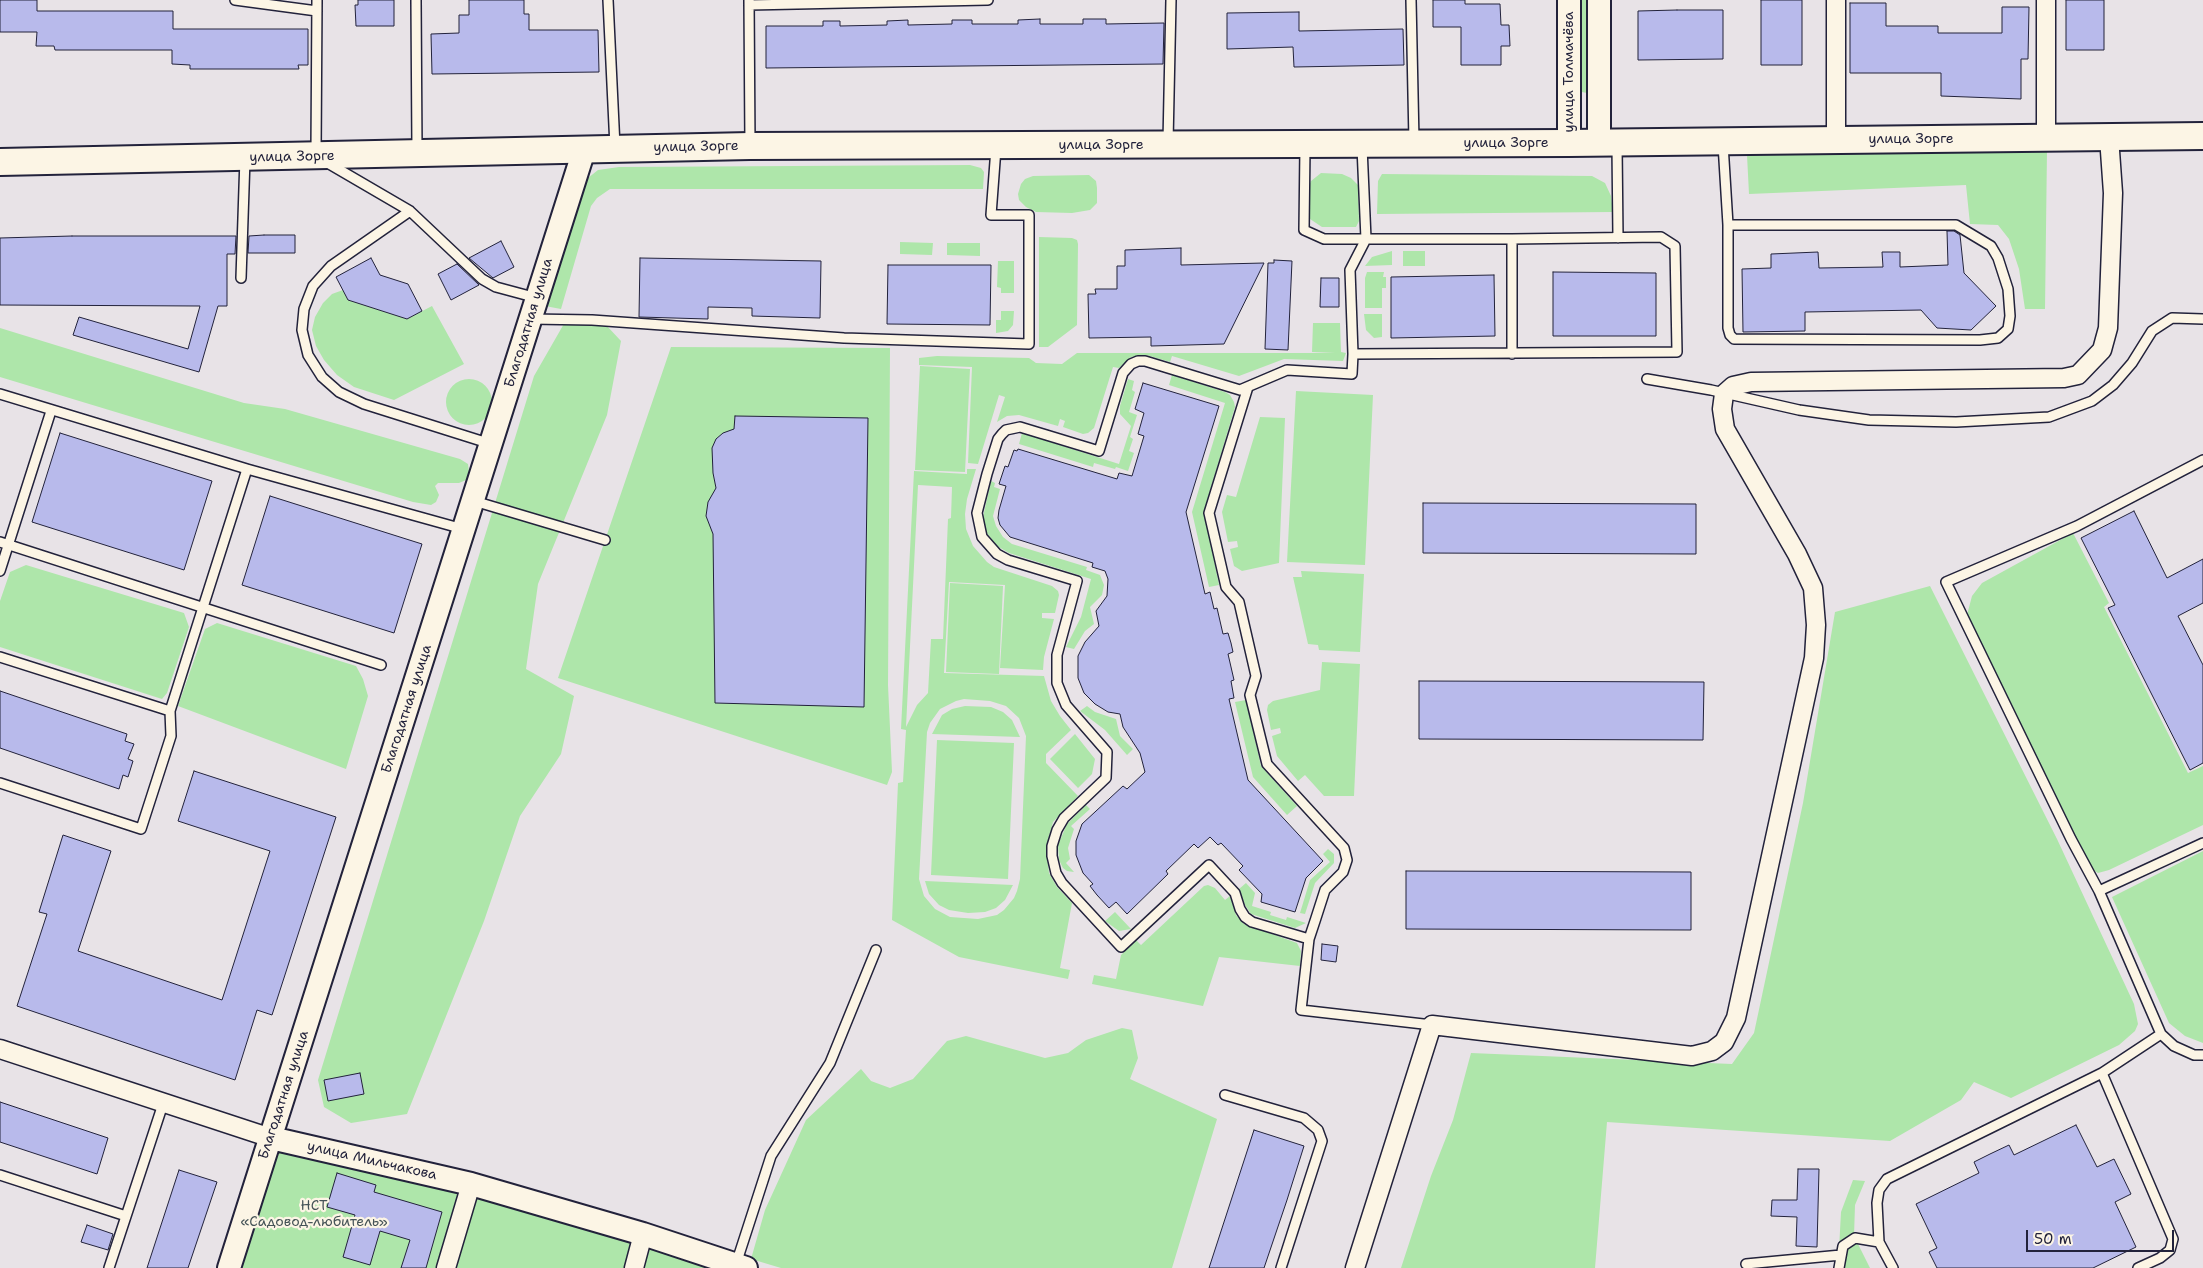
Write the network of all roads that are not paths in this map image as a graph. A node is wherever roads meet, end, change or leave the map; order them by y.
1 (235, 0) edge
2 (317, 0) edge
3 (416, 0) edge
4 (608, 0) edge
5 (988, 0) edge
6 (1171, 0) edge
7 (1411, 0) edge
8 (1569, 0) edge
9 (1599, 0) edge
10 (1836, 0) edge
11 (2046, 0) edge
12 (814, 2) edge
13 (749, 3) edge
14 (317, 10) junction
15 (2203, 136) edge
16 (2109, 137) junction
17 (2046, 138) junction
18 (1836, 140) junction
19 (1722, 141) junction
20 (1569, 143) junction
21 (1608, 143) junction
22 (1168, 144) junction
23 (1305, 144) junction
24 (1362, 144) junction
25 (1414, 144) junction
26 (996, 145) junction
27 (750, 146) junction
28 (584, 150) junction
29 (615, 150) junction
30 (417, 155) junction
31 (316, 156) junction
32 (246, 158) junction
33 (0, 162) edge
34 (410, 211) junction
35 (1728, 226) junction
36 (1618, 238) junction
37 (1366, 239) junction
38 (1512, 239) junction
39 (240, 278) dead end
40 (534, 309) junction
41 (2203, 319) edge
42 (1353, 354) junction
43 (1512, 354) junction
44 (1647, 378) dead end
45 (1248, 387) junction
46 (0, 394) edge
47 (1724, 394) junction
48 (51, 411) junction
49 (491, 444) junction
50 (2203, 460) edge
51 (247, 468) junction
52 (474, 501) junction
53 (464, 530) junction
54 (605, 540) dead end
55 (4, 544) edge
56 (0, 571) edge
57 (204, 608) junction
58 (0, 657) edge
59 (380, 665) dead end
60 (170, 711) junction
61 (0, 783) edge
62 (2203, 843) edge
63 (2099, 891) junction
64 (1309, 939) junction
65 (876, 950) dead end
66 (1432, 1025) junction
67 (2161, 1034) junction
68 (0, 1049) edge
69 (2203, 1055) edge
70 (2102, 1073) junction
71 (1225, 1095) dead end
72 (163, 1104) junction
73 (271, 1138) junction
74 (0, 1175) edge
75 (471, 1184) junction
76 (126, 1216) junction
77 (644, 1234) junction
78 (1879, 1242) junction
79 (1841, 1255) junction
80 (1746, 1264) dead end
81 (741, 1266) edge
82 (109, 1268) edge
83 (229, 1268) edge
84 (446, 1268) edge
85 (634, 1268) edge
86 (1281, 1268) edge
87 (1355, 1268) edge
88 (1839, 1268) edge
89 (1893, 1268) edge
90 (2138, 1268) edge

1 - 14 lane
2 - 14 lane
3 - 30 lane
4 - 29 lane
5 - 12 lane
6 - 22 lane
7 - 25 lane
8 - 20 street, улица Толмачёва
9 - 21 street
10 - 18 street
11 - 17 street
12 - 13 lane
13 - 27 lane
14 - 31 lane
15 - 16 main road, улица Зорге
16 - 17 main road, улица Зорге
16 - 47 street
17 - 18 main road, улица Зорге
18 - 19 main road, улица Зорге
19 - 21 main road, улица Зорге
19 - 35 lane
20 - 21 main road, улица Зорге
20 - 25 main road, улица Зорге
21 - 36 lane
22 - 23 main road, улица Зорге
22 - 26 main road, улица Зорге
23 - 24 main road, улица Зорге
23 - 37 lane
24 - 25 main road, улица Зорге
24 - 37 lane
26 - 27 main road, улица Зорге
26 - 40 lane
27 - 29 main road, улица Зорге
28 - 29 main road, улица Зорге
28 - 30 main road, улица Зорге
28 - 40 street, Благодатная улица
30 - 31 main road, улица Зорге
31 - 32 main road, улица Зорге
31 - 34 lane
32 - 33 main road, улица Зорге
32 - 39 lane
34 - 40 lane
34 - 49 lane
35 - 35 lane
36 - 38 lane
36 - 43 lane
37 - 38 lane
37 - 42 lane
38 - 43 lane
40 - 49 street, Благодатная улица
41 - 47 lane
42 - 43 lane
42 - 45 lane
44 - 47 lane
45 - 64 lane
45 - 64 lane
46 - 48 lane
47 - 66 street
48 - 51 lane
48 - 55 lane
49 - 52 street, Благодатная улица
50 - 63 lane
51 - 53 lane
51 - 57 lane
52 - 53 street, Благодатная улица
52 - 54 lane
53 - 73 street, Благодатная улица
55 - 56 lane
55 - 57 lane
57 - 59 lane
57 - 60 lane
58 - 60 lane
60 - 61 lane
62 - 63 lane
63 - 67 lane
64 - 66 lane
65 - 81 lane
66 - 87 street
67 - 69 lane
67 - 70 lane
68 - 72 street, улица Мильчакова
70 - 78 lane
70 - 90 lane
71 - 86 lane
72 - 73 street, улица Мильчакова
72 - 76 lane
73 - 75 street, улица Мильчакова
73 - 83 street, Благодатная улица
74 - 76 lane
75 - 77 street, улица Мильчакова
75 - 84 street
76 - 82 lane
77 - 81 street, улица Мильчакова
77 - 85 street
78 - 79 lane
78 - 89 lane
79 - 80 lane
79 - 88 lane

